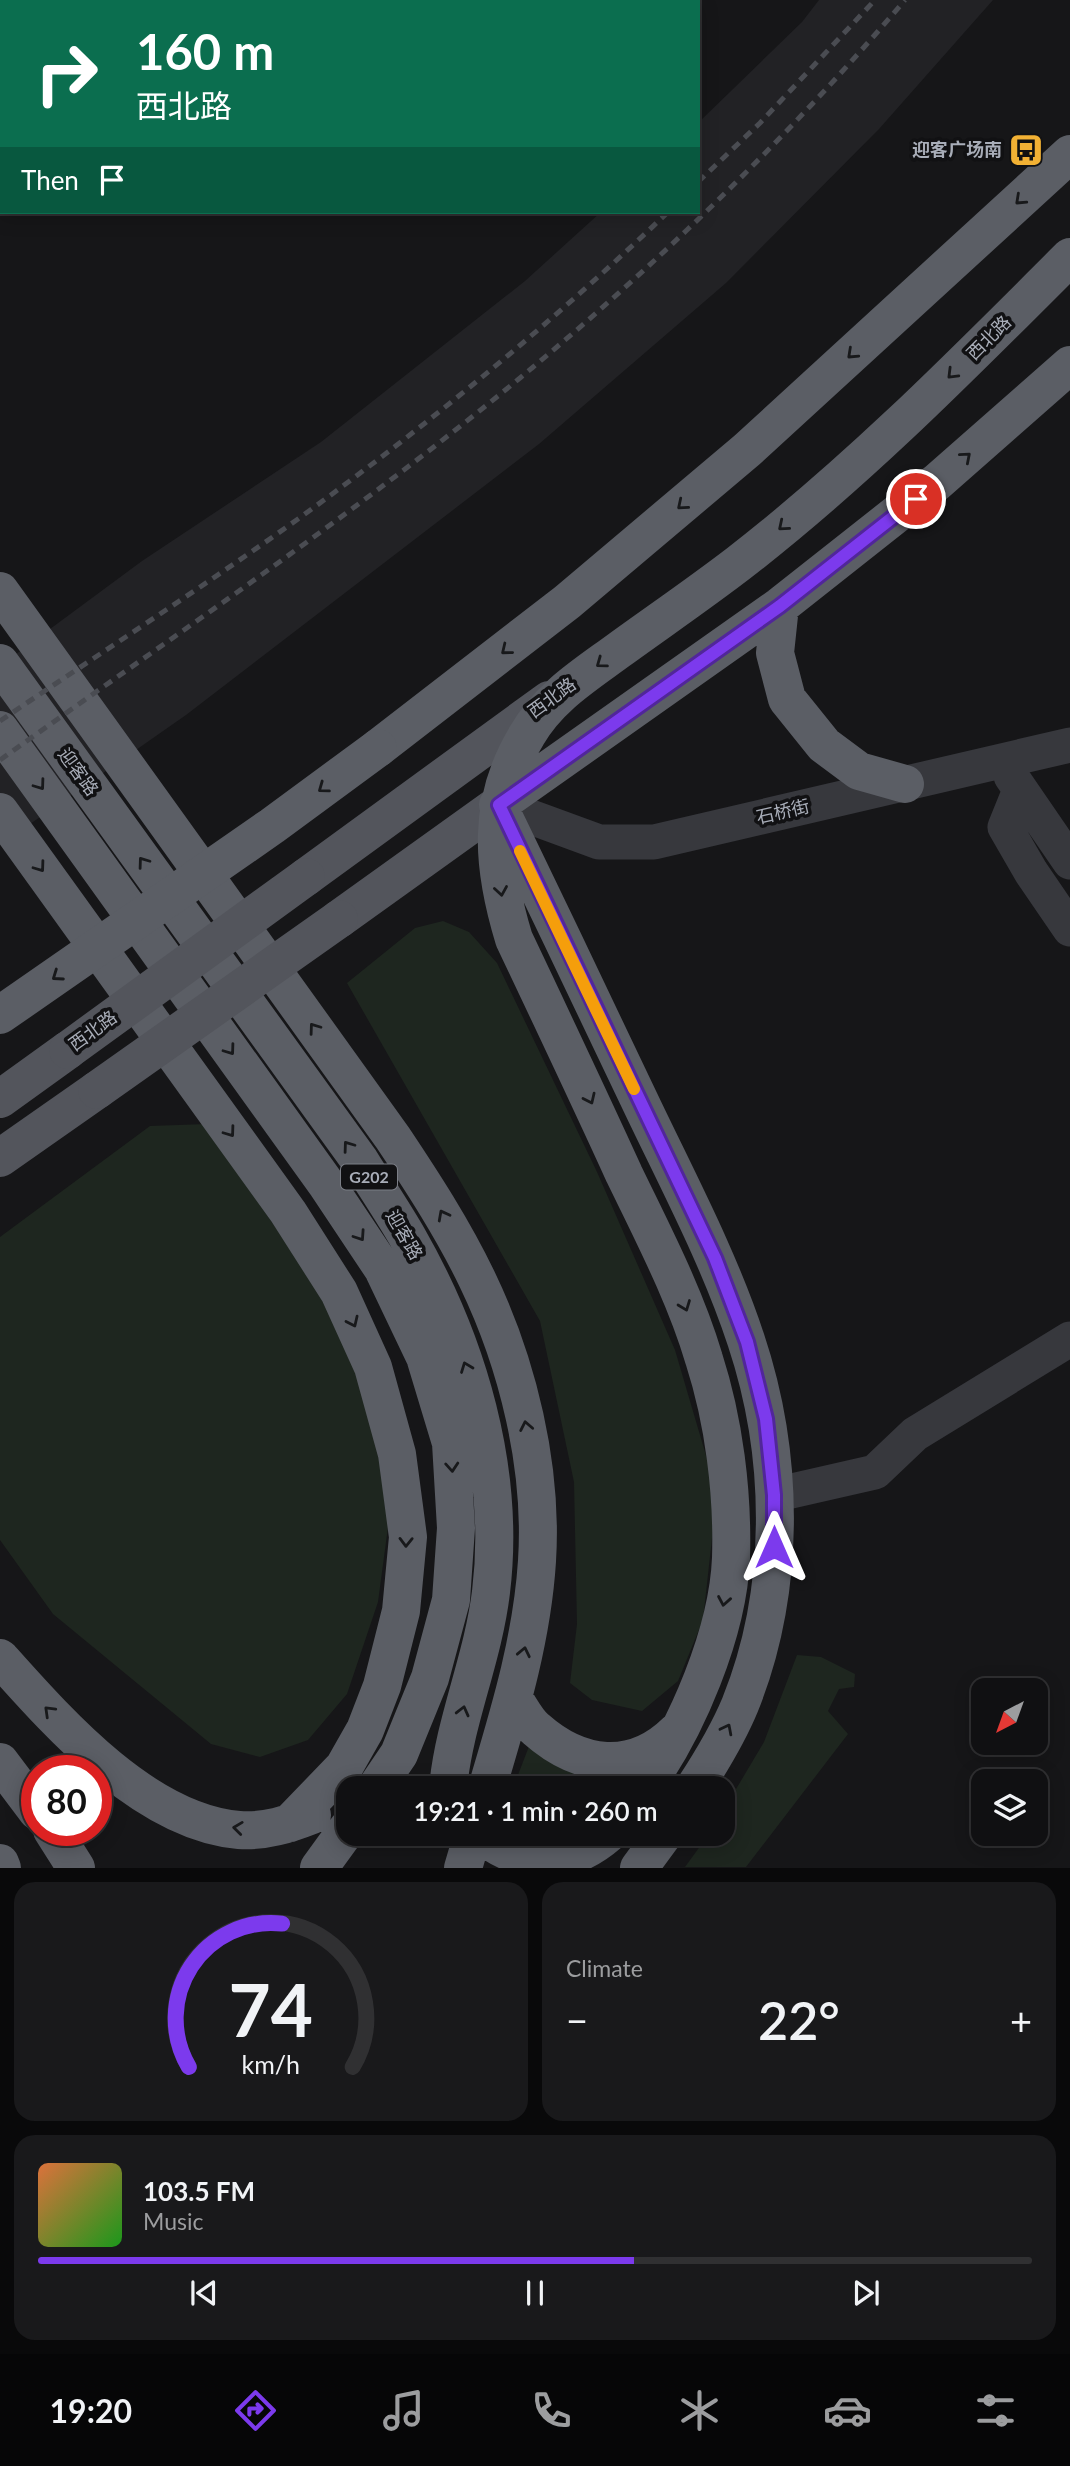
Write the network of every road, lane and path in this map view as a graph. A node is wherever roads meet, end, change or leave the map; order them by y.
1 (1070, 154) edge
2 (1070, 257) edge
3 (1070, 365) edge
4 (0, 591) edge
5 (780, 606) junction
6 (0, 663) edge
7 (559, 693) junction
8 (0, 730) edge
9 (1070, 745) edge
10 (1002, 761) junction
11 (905, 784) junction
12 (1020, 790) junction
13 (499, 805) junction
14 (0, 812) edge
15 (1070, 862) edge
16 (1070, 929) edge
17 (0, 1015) edge
18 (0, 1099) edge
19 (0, 1158) edge
20 (1070, 1339) edge
21 (774, 1495) junction
22 (0, 1658) edge
23 (514, 1699) junction
24 (680, 1728) junction
25 (399, 1754) junction
26 (0, 1762) edge
27 (375, 1776) edge
28 (384, 1776) edge
29 (453, 1776) edge
30 (491, 1776) edge
31 (651, 1776) edge
32 (702, 1776) edge
33 (21, 1790) edge
34 (336, 1804) edge
35 (290, 1824) junction
36 (336, 1845) edge
37 (62, 1846) edge
38 (444, 1846) edge
39 (469, 1846) edge
40 (495, 1846) edge
41 (597, 1846) edge
42 (655, 1846) edge
43 (76, 1867) edge
44 (319, 1867) edge
45 (443, 1867) edge
46 (463, 1867) edge
47 (639, 1867) edge

1 -> 17 highway, bridge
2 -> 7 highway, 西北路
5 -> 3 highway
23 -> 4 highway
5 - 11 highway
5 - 13 highway
29 -> 6 highway, 迎客路 / G202
7 - 13 highway
7 - 18 main road, 西北路, bridge
8 -> 25 highway, 迎客路 / G202
9 - 10 street, 石桥街
10 - 11 street, 石桥街
10 - 12 street
11 - 13 street, 石桥街
12 - 15 street
12 - 16 street
13 - 19 main road, bridge
13 - 21 highway
13 -> 24 highway
14 -> 35 highway
20 - 21 street
32 -> 21 highway
35 -> 22 highway
23 - 24 highway
23 - 30 highway
24 - 31 highway
25 - 27 highway
25 - 28 highway, 迎客路 / G202
26 - 33 highway
34 - 35 highway
36 - 44 highway
37 - 43 highway
38 - 45 highway
39 - 46 highway
40 - 41 highway
42 - 47 highway

